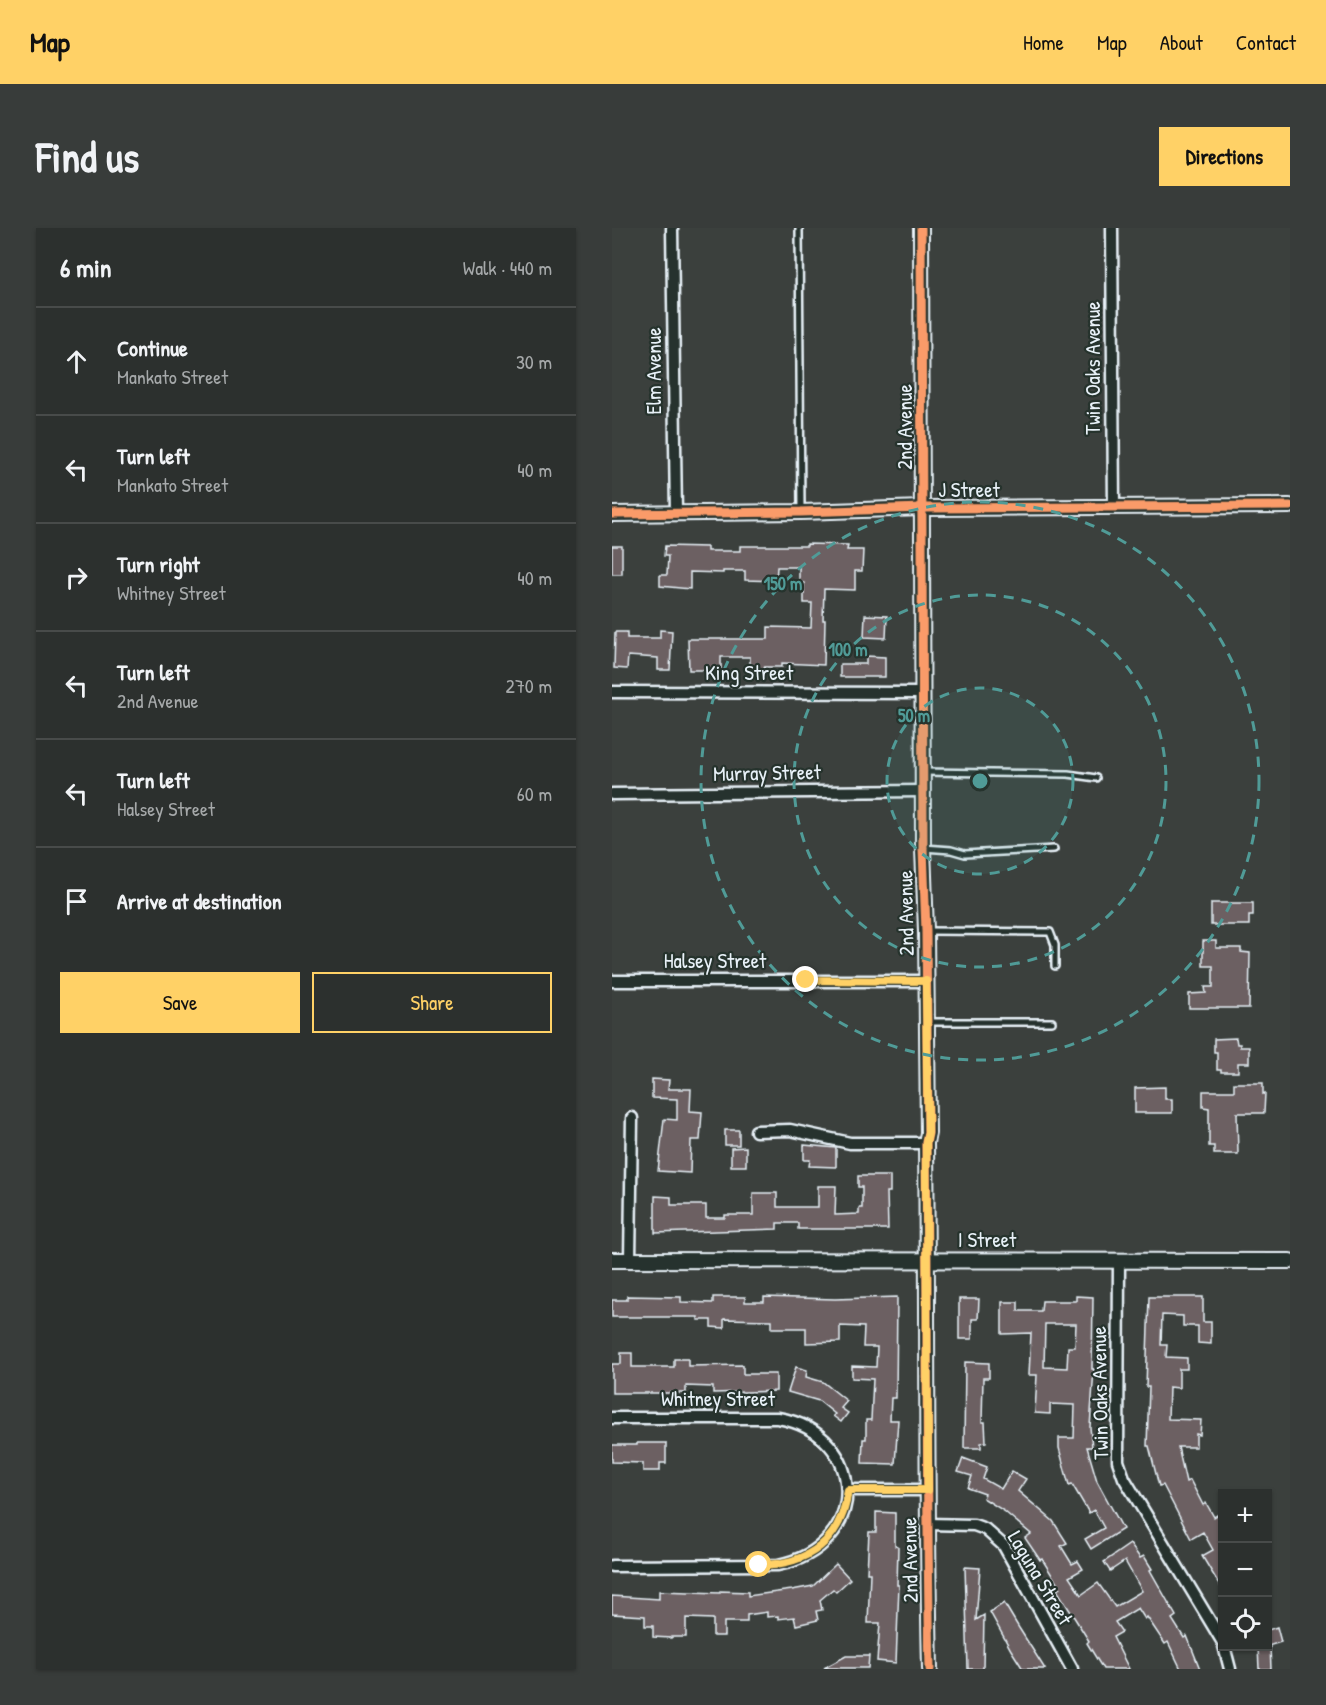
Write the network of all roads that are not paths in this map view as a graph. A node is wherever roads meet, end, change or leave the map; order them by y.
1 (672, 228) edge
2 (799, 228) edge
3 (921, 228) edge
4 (1112, 228) edge
5 (1290, 506) edge
6 (923, 508) junction
7 (1114, 508) junction
8 (801, 512) junction
9 (612, 514) edge
10 (676, 514) junction
11 (612, 692) edge
12 (922, 693) junction
13 (922, 772) junction
14 (1095, 778) dead end
15 (923, 791) junction
16 (612, 794) edge
17 (923, 848) junction
18 (1054, 849) dead end
19 (926, 931) junction
20 (1055, 966) dead end
21 (612, 981) edge
22 (926, 981) junction
23 (927, 1022) junction
24 (1052, 1022) dead end
25 (632, 1118) dead end
26 (756, 1131) dead end
27 (926, 1143) junction
28 (612, 1260) edge
29 (630, 1260) junction
30 (1119, 1260) junction
31 (928, 1261) junction
32 (1290, 1261) edge
33 (612, 1419) edge
34 (848, 1490) junction
35 (928, 1490) junction
36 (927, 1524) junction
37 (612, 1566) edge
38 (1218, 1634) edge
39 (1225, 1651) edge
40 (930, 1669) edge
41 (1072, 1669) edge
42 (1230, 1669) edge

1 - 10 street, Elm Avenue
2 - 8 lane
3 - 6 street, 2nd Avenue
4 - 7 street, Twin Oaks Avenue
5 - 7 street, J Street
6 - 7 street, J Street
6 - 8 street, J Street
6 - 12 street, 2nd Avenue
8 - 10 street, J Street
9 - 10 street, J Street
11 - 12 street, King Street
12 - 13 street, 2nd Avenue
13 - 14 lane
13 - 15 street, 2nd Avenue
15 - 16 street, Murray Street
15 - 17 street, 2nd Avenue
17 - 18 lane
17 - 19 street, 2nd Avenue
19 - 20 lane
19 - 22 street, 2nd Avenue
21 - 22 street, Halsey Street
22 - 23 street, 2nd Avenue
23 - 24 lane
23 - 27 street, 2nd Avenue
25 - 29 street
26 - 27 street
27 - 31 street, 2nd Avenue
28 - 29 street, I Street
29 - 31 street, I Street
30 - 31 street, I Street
30 - 32 street, I Street
30 - 38 street, Twin Oaks Avenue
31 - 35 street, 2nd Avenue
33 - 34 street, Whitney Street
34 - 35 street
34 - 37 street
35 - 36 street, 2nd Avenue
36 - 40 street, 2nd Avenue
36 - 41 street, Laguna Street
39 - 42 street

